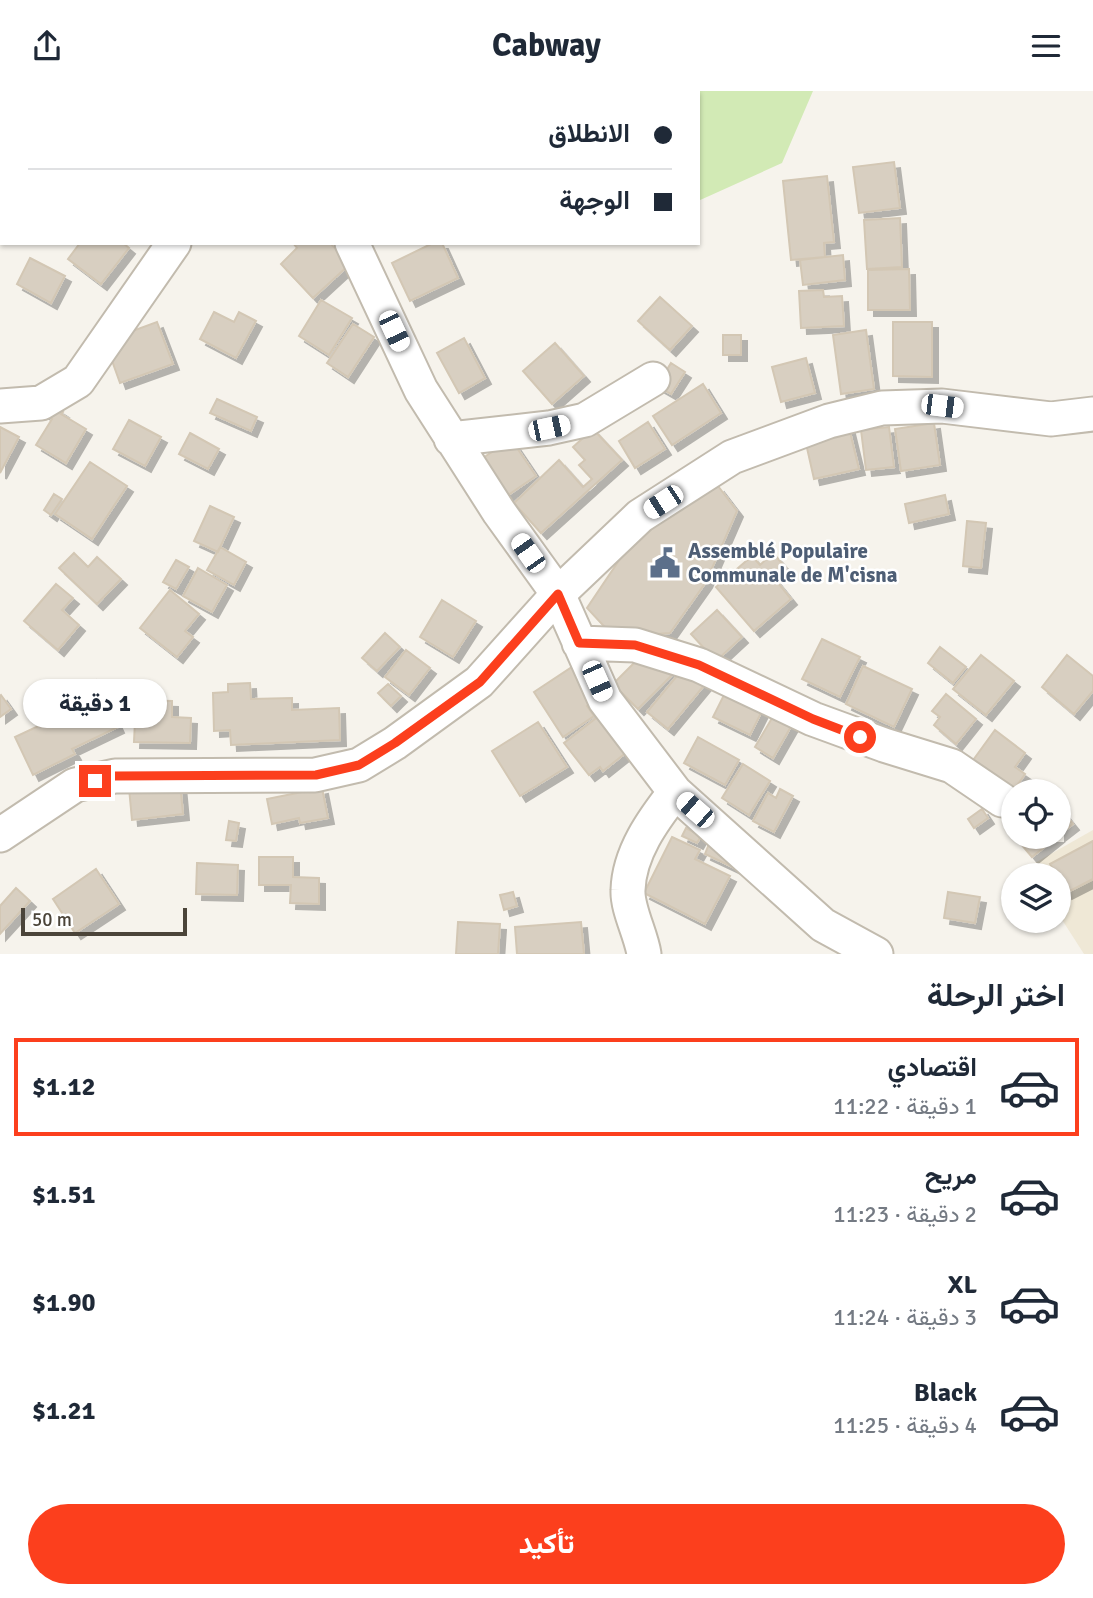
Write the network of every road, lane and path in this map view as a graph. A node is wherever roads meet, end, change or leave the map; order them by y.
1 (173, 245) edge
2 (353, 245) edge
3 (653, 379) dead end
4 (0, 406) edge
5 (1093, 414) edge
6 (451, 439) junction
7 (558, 594) junction
8 (579, 643) junction
9 (675, 792) junction
10 (1001, 799) edge
11 (0, 835) edge
12 (644, 954) edge
13 (876, 954) edge

1 - 4 street
2 - 6 street
3 - 6 street
5 - 7 street
6 - 7 street
7 - 8 street
7 - 11 street
8 - 9 street
8 - 10 street
9 - 12 street
9 - 13 street

